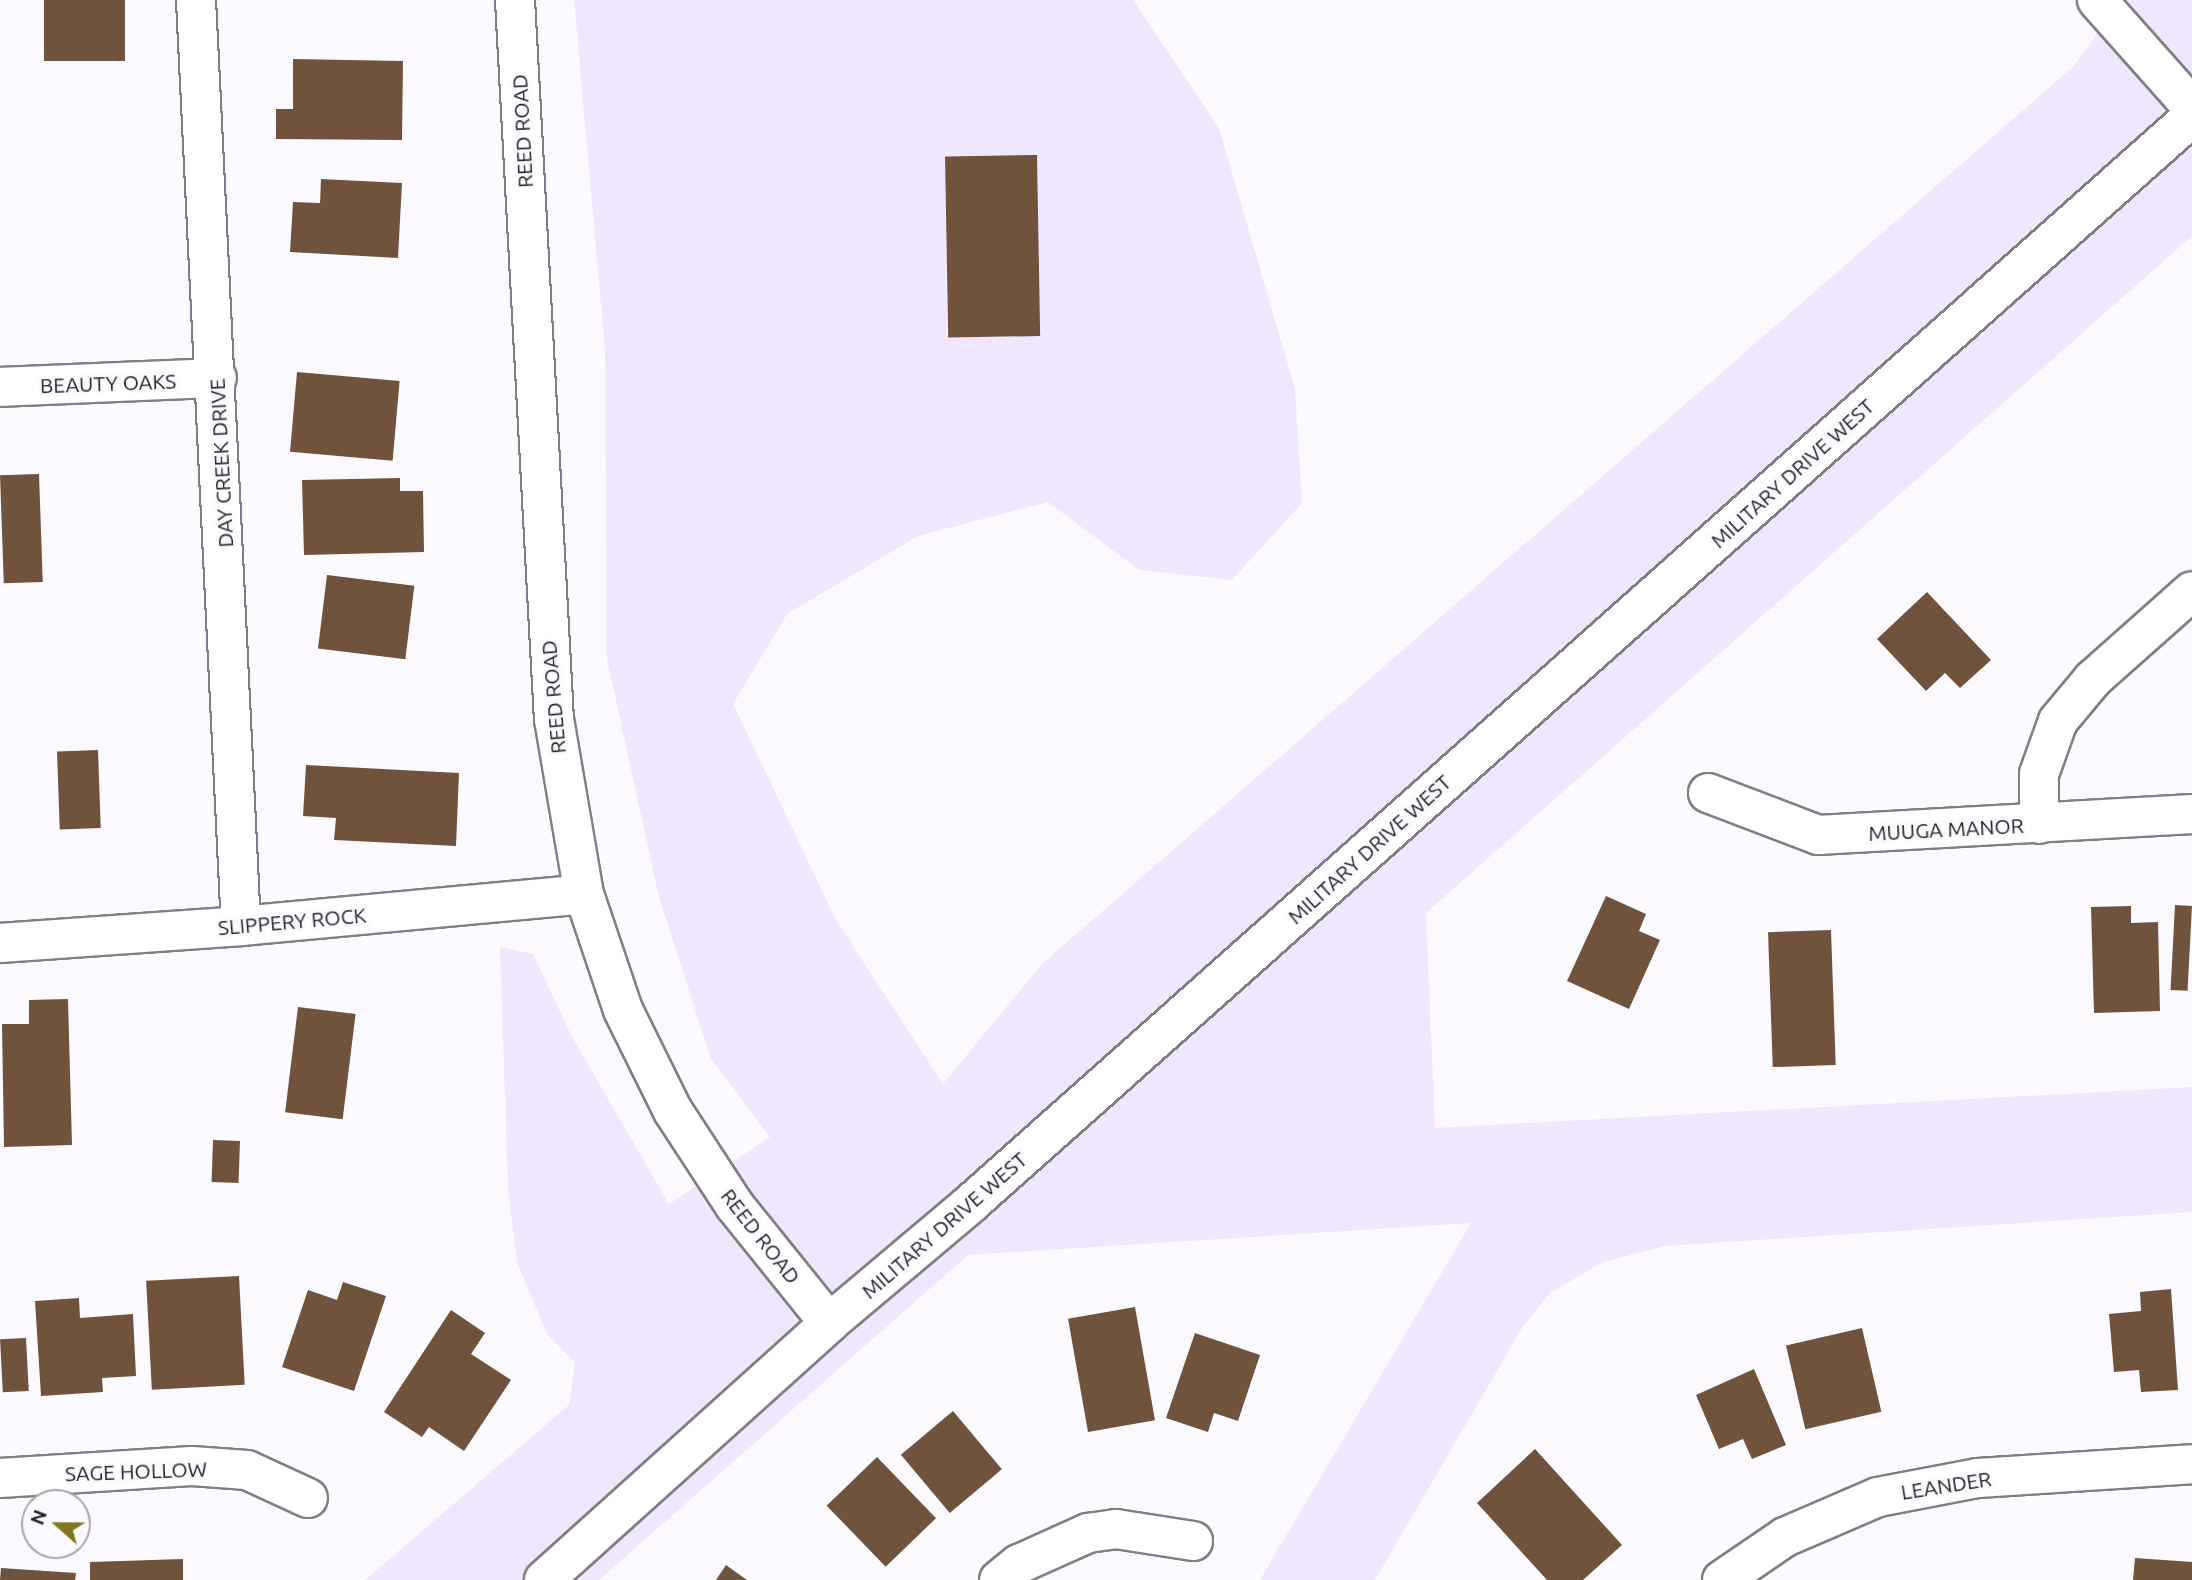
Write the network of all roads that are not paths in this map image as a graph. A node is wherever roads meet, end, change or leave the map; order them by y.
1 (196, 0) edge
2 (515, 0) edge
3 (2097, 0) edge
4 (2192, 107) edge
5 (2192, 117) edge
6 (217, 378) junction
7 (0, 387) edge
8 (2192, 591) edge
9 (1708, 793) dead end
10 (2192, 814) edge
11 (2039, 824) junction
12 (584, 894) junction
13 (241, 926) junction
14 (0, 943) edge
15 (829, 1322) junction
16 (2192, 1464) edge
17 (0, 1478) edge
18 (307, 1498) dead end
19 (1193, 1541) dead end
20 (544, 1580) edge
21 (999, 1580) edge
22 (1722, 1580) edge

1 - 6 street, DAY CREEK DRIVE
2 - 12 street, REED ROAD
3 - 4 street
5 - 15 street, MILITARY DRIVE WEST
6 - 7 street, BEAUTY OAKS
6 - 13 street, DAY CREEK DRIVE
8 - 11 street
9 - 11 street, MUUGA MANOR
10 - 11 street, MUUGA MANOR
12 - 13 street, SLIPPERY ROCK
12 - 15 street, REED ROAD
13 - 14 street, SLIPPERY ROCK
15 - 20 street, MILITARY DRIVE WEST
16 - 22 street, LEANDER
17 - 18 street, SAGE HOLLOW
19 - 21 street

